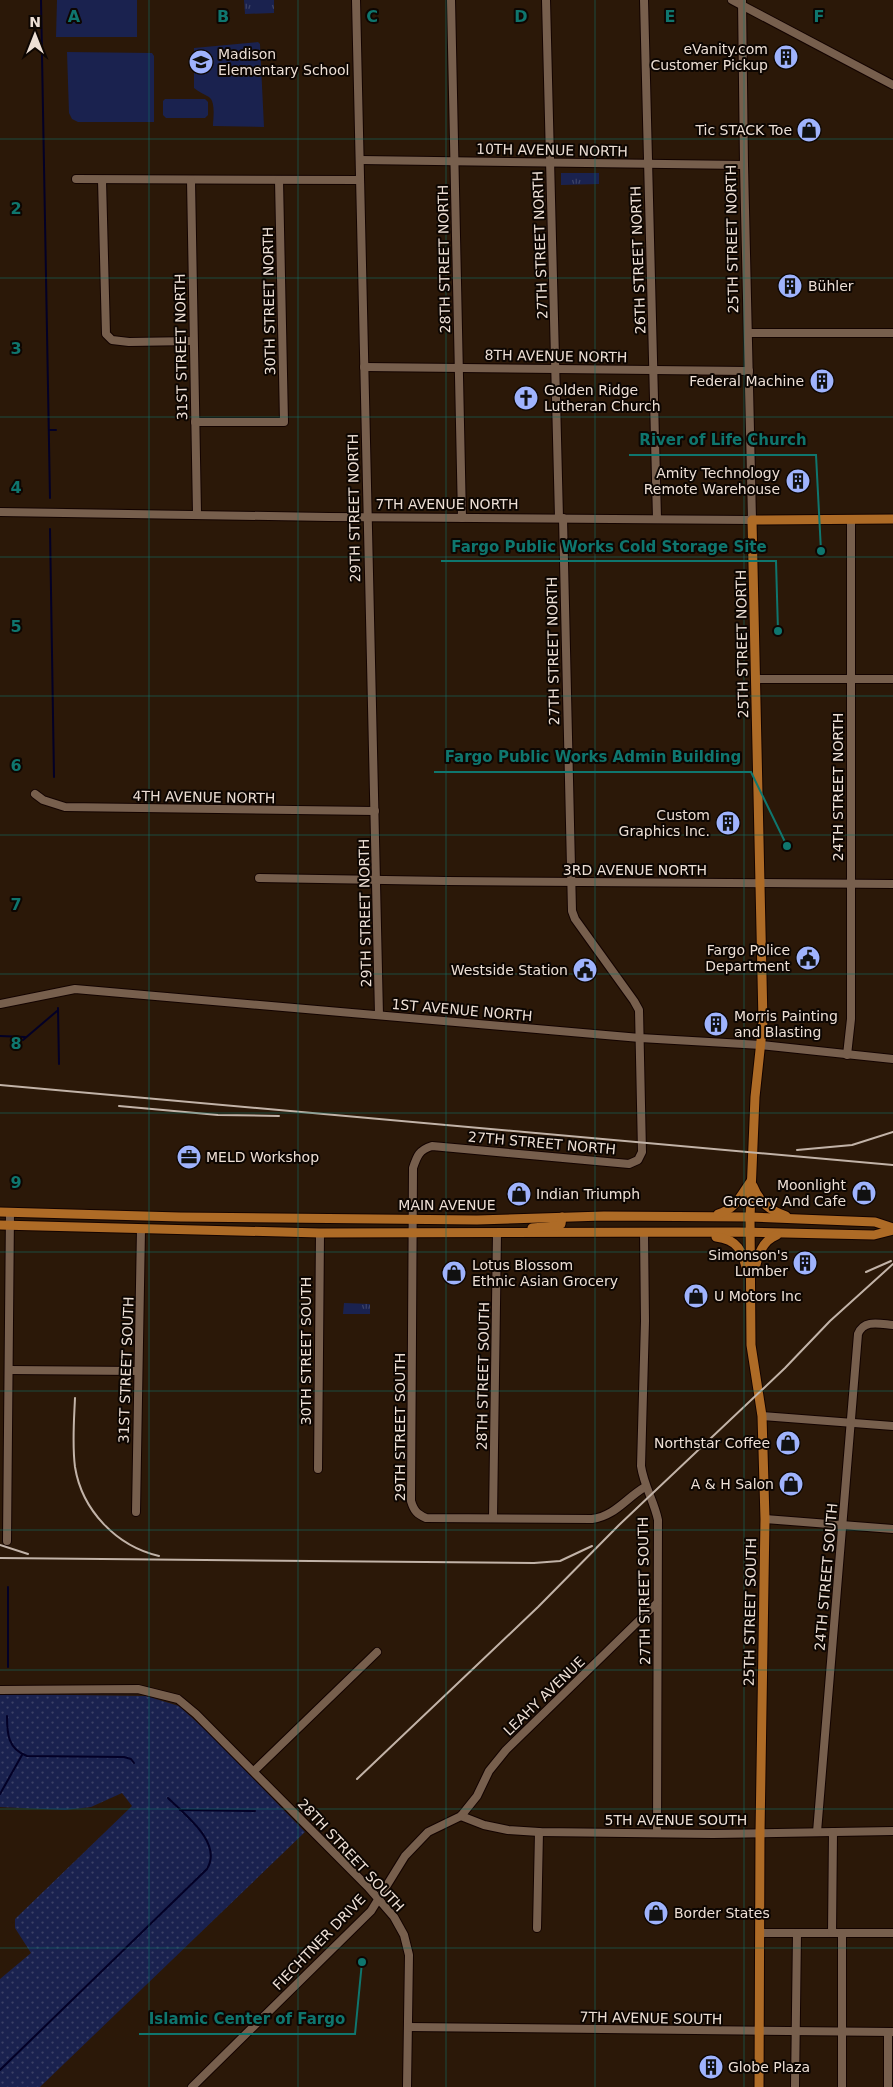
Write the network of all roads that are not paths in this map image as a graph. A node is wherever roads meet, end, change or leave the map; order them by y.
1 (356, 0) edge
2 (451, 0) edge
3 (546, 0) edge
4 (644, 0) edge
5 (732, 0) edge
6 (742, 3) edge
7 (893, 84) edge
8 (360, 160) junction
9 (454, 161) junction
10 (551, 162) junction
11 (648, 164) junction
12 (744, 165) junction
13 (76, 179) dead end
14 (102, 180) junction
15 (191, 180) junction
16 (279, 180) junction
17 (360, 180) junction
18 (748, 333) junction
19 (893, 333) edge
20 (193, 341) junction
21 (364, 367) junction
22 (459, 368) junction
23 (556, 369) junction
24 (653, 370) junction
25 (749, 371) junction
26 (195, 422) junction
27 (0, 512) edge
28 (197, 514) junction
29 (367, 517) junction
30 (462, 518) junction
31 (561, 518) junction
32 (657, 519) junction
33 (850, 519) junction
34 (893, 519) edge
35 (752, 520) junction
36 (756, 679) junction
37 (850, 679) junction
38 (893, 679) edge
39 (35, 794) dead end
40 (375, 812) junction
41 (259, 878) dead end
42 (377, 880) junction
43 (570, 882) junction
44 (761, 883) junction
45 (850, 884) junction
46 (893, 884) edge
47 (0, 1004) edge
48 (379, 1015) junction
49 (640, 1038) junction
50 (761, 1045) junction
51 (847, 1055) junction
52 (893, 1059) edge
53 (753, 1138) joint
54 (751, 1180) junction
55 (5, 1212) edge
56 (206, 1217) junction
57 (562, 1217) junction
58 (703, 1217) junction
59 (750, 1217) junction
60 (793, 1218) junction
61 (413, 1219) junction
62 (5, 1226) edge
63 (141, 1229) junction
64 (153, 1229) junction
65 (893, 1229) edge
66 (644, 1232) junction
67 (681, 1232) junction
68 (751, 1232) junction
69 (320, 1233) junction
70 (414, 1233) junction
71 (484, 1233) junction
72 (498, 1233) junction
73 (783, 1233) junction
74 (751, 1282) junction
75 (893, 1325) edge
76 (9, 1370) junction
77 (138, 1371) junction
78 (762, 1416) junction
79 (852, 1423) junction
80 (893, 1426) edge
81 (318, 1469) dead end
82 (645, 1487) junction
83 (136, 1512) dead end
84 (493, 1518) junction
85 (765, 1519) junction
86 (843, 1525) junction
87 (893, 1529) edge
88 (7, 1541) dead end
89 (657, 1603) junction
90 (377, 1652) dead end
91 (0, 1690) edge
92 (254, 1771) junction
93 (461, 1816) junction
94 (893, 1831) edge
95 (539, 1832) junction
96 (817, 1832) junction
97 (833, 1832) junction
98 (657, 1833) junction
99 (760, 1833) junction
100 (378, 1900) junction
101 (537, 1928) dead end
102 (760, 1933) junction
103 (797, 1933) junction
104 (832, 1933) junction
105 (842, 1933) junction
106 (893, 1933) edge
107 (408, 2028) junction
108 (760, 2031) junction
109 (796, 2032) junction
110 (842, 2032) junction
111 (891, 2032) edge
112 (192, 2087) edge
113 (407, 2087) edge
114 (760, 2087) edge
115 (795, 2087) edge
116 (842, 2087) edge
117 (888, 2087) edge

1 - 8 street, 29TH STREET NORTH
2 - 9 street, 28TH STREET NORTH
3 - 10 street, 27TH STREET NORTH
4 - 11 street, 26TH STREET NORTH
5 - 6 street
6 - 7 street
6 - 12 street, 25TH STREET NORTH
8 - 9 street, 10TH AVENUE NORTH
8 - 17 street, 29TH STREET NORTH
9 - 10 street, 10TH AVENUE NORTH
9 - 22 street, 28TH STREET NORTH
10 - 11 street, 10TH AVENUE NORTH
10 - 23 street, 27TH STREET NORTH
11 - 12 street, 10TH AVENUE NORTH
11 - 24 street, 26TH STREET NORTH
12 - 18 street, 25TH STREET NORTH
13 - 14 street
14 - 15 street
14 - 20 street
15 - 16 street
15 - 20 street, 31ST STREET NORTH
16 - 17 street
16 - 26 street, 30TH STREET NORTH
17 - 21 street, 29TH STREET NORTH
18 - 19 street
18 - 25 street, 25TH STREET NORTH
20 - 26 street, 31ST STREET NORTH
21 - 22 street, 8TH AVENUE NORTH
21 - 29 street, 29TH STREET NORTH
22 - 23 street, 8TH AVENUE NORTH
22 - 30 street, 28TH STREET NORTH
23 - 24 street, 8TH AVENUE NORTH
23 - 31 street, 27TH STREET NORTH
24 - 25 street, 8TH AVENUE NORTH
24 - 32 street, 26TH STREET NORTH
25 - 35 street, 25TH STREET NORTH
26 - 28 street, 31ST STREET NORTH
27 - 28 street, 7TH AVENUE NORTH
28 - 29 street, 7TH AVENUE NORTH
29 - 30 street, 7TH AVENUE NORTH
29 - 40 street, 29TH STREET NORTH
30 - 31 street, 7TH AVENUE NORTH
31 - 32 street, 7TH AVENUE NORTH
31 - 43 street, 27TH STREET NORTH
32 - 35 street, 7TH AVENUE NORTH
33 - 34 main road, 7TH AVENUE NORTH
33 - 35 main road, 7TH AVENUE NORTH
33 - 37 street, 24TH STREET NORTH
35 - 36 main road, 25TH STREET NORTH
36 - 37 street
36 - 44 main road, 25TH STREET NORTH
37 - 38 street
37 - 45 street, 24TH STREET NORTH
39 - 40 street, 4TH AVENUE NORTH
40 - 42 street, 29TH STREET NORTH
41 - 42 street, 3RD AVENUE NORTH
42 - 43 street, 3RD AVENUE NORTH
42 - 48 street, 29TH STREET NORTH
43 - 44 street, 3RD AVENUE NORTH
43 - 49 street, 27TH STREET NORTH
44 - 45 street, 3RD AVENUE NORTH
44 - 50 main road, 25TH STREET NORTH
45 - 46 street, 3RD AVENUE NORTH
45 - 51 street, 24TH STREET NORTH
47 - 48 street, 1ST AVENUE NORTH
48 - 49 street, 1ST AVENUE NORTH
49 - 50 street, 1ST AVENUE NORTH
49 - 61 street, 27TH STREET NORTH
50 - 51 street, 1ST AVENUE NORTH
50 - 53 main road, 25TH STREET NORTH
51 - 52 street, 1ST AVENUE NORTH
53 - 54 main road, 25TH STREET SOUTH
54 - 58 main road
54 - 59 main road, 25TH STREET SOUTH
54 - 60 main road
55 - 56 main road, MAIN AVENUE
55 - 62 street
56 - 61 main road, MAIN AVENUE
56 - 64 main road
57 - 58 main road, MAIN AVENUE
57 - 61 main road, MAIN AVENUE
57 - 71 main road
58 - 59 main road, MAIN AVENUE
59 - 60 main road, MAIN AVENUE
59 - 68 main road, 25TH STREET SOUTH
60 - 65 main road, MAIN AVENUE
61 - 70 street, 29TH STREET SOUTH
62 - 63 main road, MAIN AVENUE
62 - 76 street
63 - 64 main road, MAIN AVENUE
63 - 77 street, 31ST STREET SOUTH
64 - 69 main road, MAIN AVENUE
65 - 73 main road, MAIN AVENUE
66 - 67 main road, MAIN AVENUE
66 - 72 main road, MAIN AVENUE
66 - 82 street, 27TH STREET SOUTH
67 - 68 main road, MAIN AVENUE
67 - 74 main road
68 - 73 main road, MAIN AVENUE
68 - 74 main road, 25TH STREET SOUTH
69 - 70 main road, MAIN AVENUE
69 - 81 street, 30TH STREET SOUTH
70 - 71 main road, MAIN AVENUE
70 - 84 street, 29TH STREET SOUTH
71 - 72 main road, MAIN AVENUE
72 - 84 street, 28TH STREET SOUTH
73 - 74 main road
74 - 78 main road, 25TH STREET SOUTH
75 - 79 street, 24TH STREET SOUTH
76 - 77 street
76 - 88 street
77 - 83 street, 31ST STREET SOUTH
78 - 79 street
78 - 85 main road, 25TH STREET SOUTH
79 - 80 street
79 - 86 street, 24TH STREET SOUTH
82 - 84 street, 29TH STREET SOUTH
82 - 89 street, 27TH STREET SOUTH
85 - 86 street
85 - 99 main road, 25TH STREET SOUTH
86 - 87 street
86 - 96 street, 24TH STREET SOUTH
89 - 93 street, LEAHY AVENUE
89 - 98 street, 27TH STREET SOUTH
90 - 92 street
91 - 92 street, 28TH STREET SOUTH
92 - 100 street, 28TH STREET SOUTH
93 - 95 street, 5TH AVENUE SOUTH
93 - 100 street, FIECHTNER DRIVE
94 - 97 street, 5TH AVENUE SOUTH
95 - 98 street, 5TH AVENUE SOUTH
95 - 101 street
96 - 97 street, 5TH AVENUE SOUTH
96 - 99 street, 5TH AVENUE SOUTH
97 - 104 street
98 - 99 street, 5TH AVENUE SOUTH
99 - 102 main road, 25TH STREET SOUTH
100 - 107 street, 28TH STREET SOUTH
100 - 112 street, FIECHTNER DRIVE
102 - 103 street
102 - 108 main road, 25TH STREET SOUTH
103 - 104 street
103 - 109 street
104 - 105 street
105 - 106 street
105 - 110 street
107 - 108 street, 7TH AVENUE SOUTH
107 - 113 street, 28TH STREET SOUTH
108 - 109 street, 7TH AVENUE SOUTH
108 - 114 main road, 25TH STREET SOUTH
109 - 110 street, 7TH AVENUE SOUTH
109 - 115 street
110 - 111 street, 7TH AVENUE SOUTH
110 - 116 street
111 - 117 street

